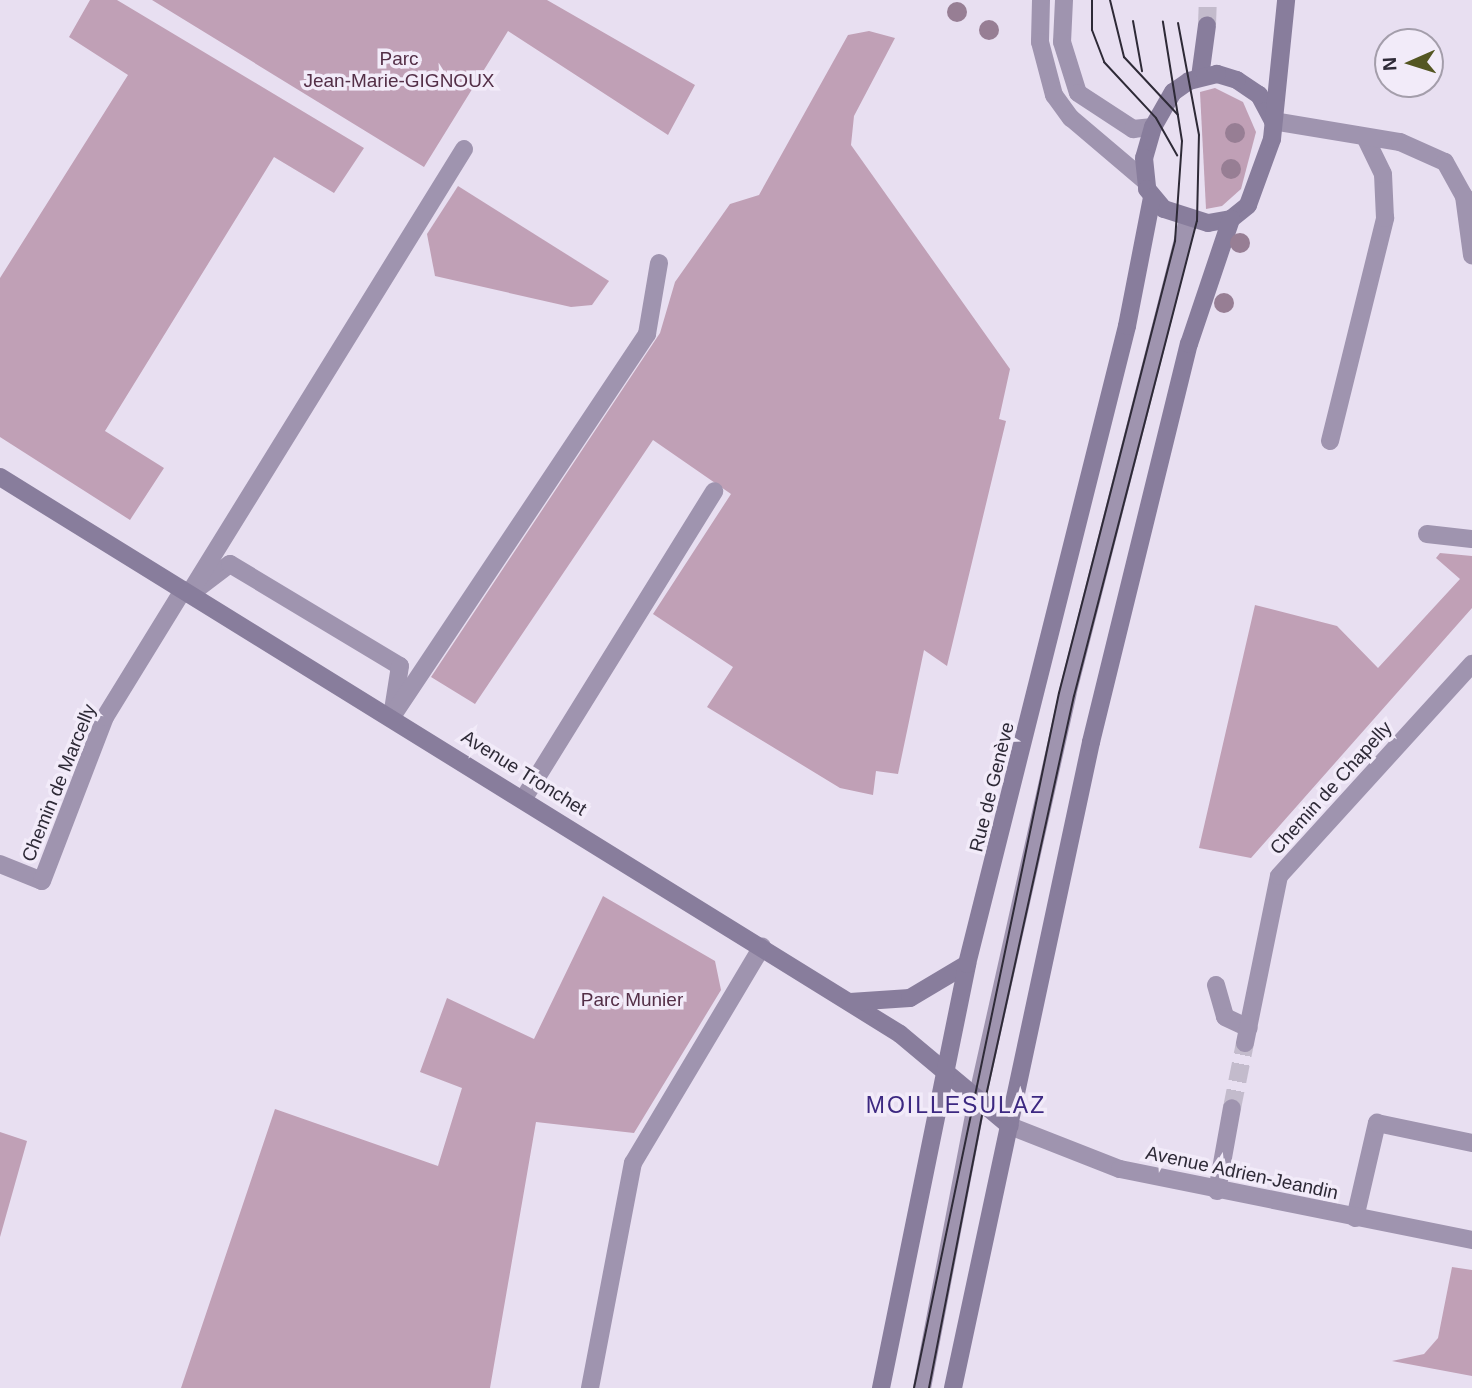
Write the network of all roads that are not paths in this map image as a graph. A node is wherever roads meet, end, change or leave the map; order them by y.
1 (1041, 0) edge
2 (1064, 0) edge
3 (1286, 0) edge
4 (1207, 25) tunnel mouth
5 (1200, 77) junction
6 (1273, 121) junction
7 (1153, 127) junction
8 (1365, 137) junction
9 (464, 149) dead end
10 (1144, 180) junction
11 (1152, 197) junction
12 (1188, 219) junction
13 (1231, 219) junction
14 (1472, 256) edge
15 (659, 263) dead end
16 (1331, 441) dead end
17 (0, 477) edge
18 (714, 491) dead end
19 (1427, 534) dead end
20 (1472, 539) edge
21 (186, 592) junction
22 (1472, 664) edge
23 (393, 715) junction
24 (524, 798) junction
25 (0, 864) edge
26 (762, 947) junction
27 (967, 964) junction
28 (1216, 985) dead end
29 (848, 1002) junction
30 (945, 1069) junction
31 (977, 1099) junction
32 (1232, 1108) tunnel mouth
33 (1010, 1126) junction
34 (1472, 1143) edge
35 (1217, 1191) junction
36 (1355, 1218) junction
37 (1472, 1240) edge
38 (590, 1388) edge
39 (881, 1388) edge
40 (922, 1388) edge
41 (953, 1388) edge

1 - 10 street
2 - 7 street
3 - 6 main road
4 - 5 main road
5 - 6 main road
5 - 7 main road
6 - 8 street
6 - 13 main road
7 - 10 main road
8 - 14 street
8 - 16 street
9 - 21 street
10 - 11 main road
11 - 12 main road
11 - 27 main road, Rue de Genève
12 - 13 main road
12 - 31 street
13 - 33 main road
15 - 23 street
17 - 21 main road, Avenue Tronchet
18 - 24 street
19 - 20 street
21 - 23 main road, Avenue Tronchet
21 - 23 street
21 - 25 street, Chemin de Marcelly
22 - 28 street, Chemin de Chapelly
23 - 24 main road, Avenue Tronchet
24 - 26 main road, Avenue Tronchet
26 - 29 main road, Avenue Tronchet
26 - 38 street
27 - 29 main road
27 - 30 main road, Rue de Genève
29 - 30 main road, Avenue Tronchet
30 - 31 main road, Avenue Tronchet
30 - 39 main road, Rue de Genève
31 - 33 main road, Avenue Tronchet
31 - 40 street
32 - 35 street
33 - 35 street, Avenue Adrien-Jeandin
33 - 41 main road
34 - 36 street
35 - 36 street, Avenue Adrien-Jeandin
36 - 37 street, Avenue Adrien-Jeandin

